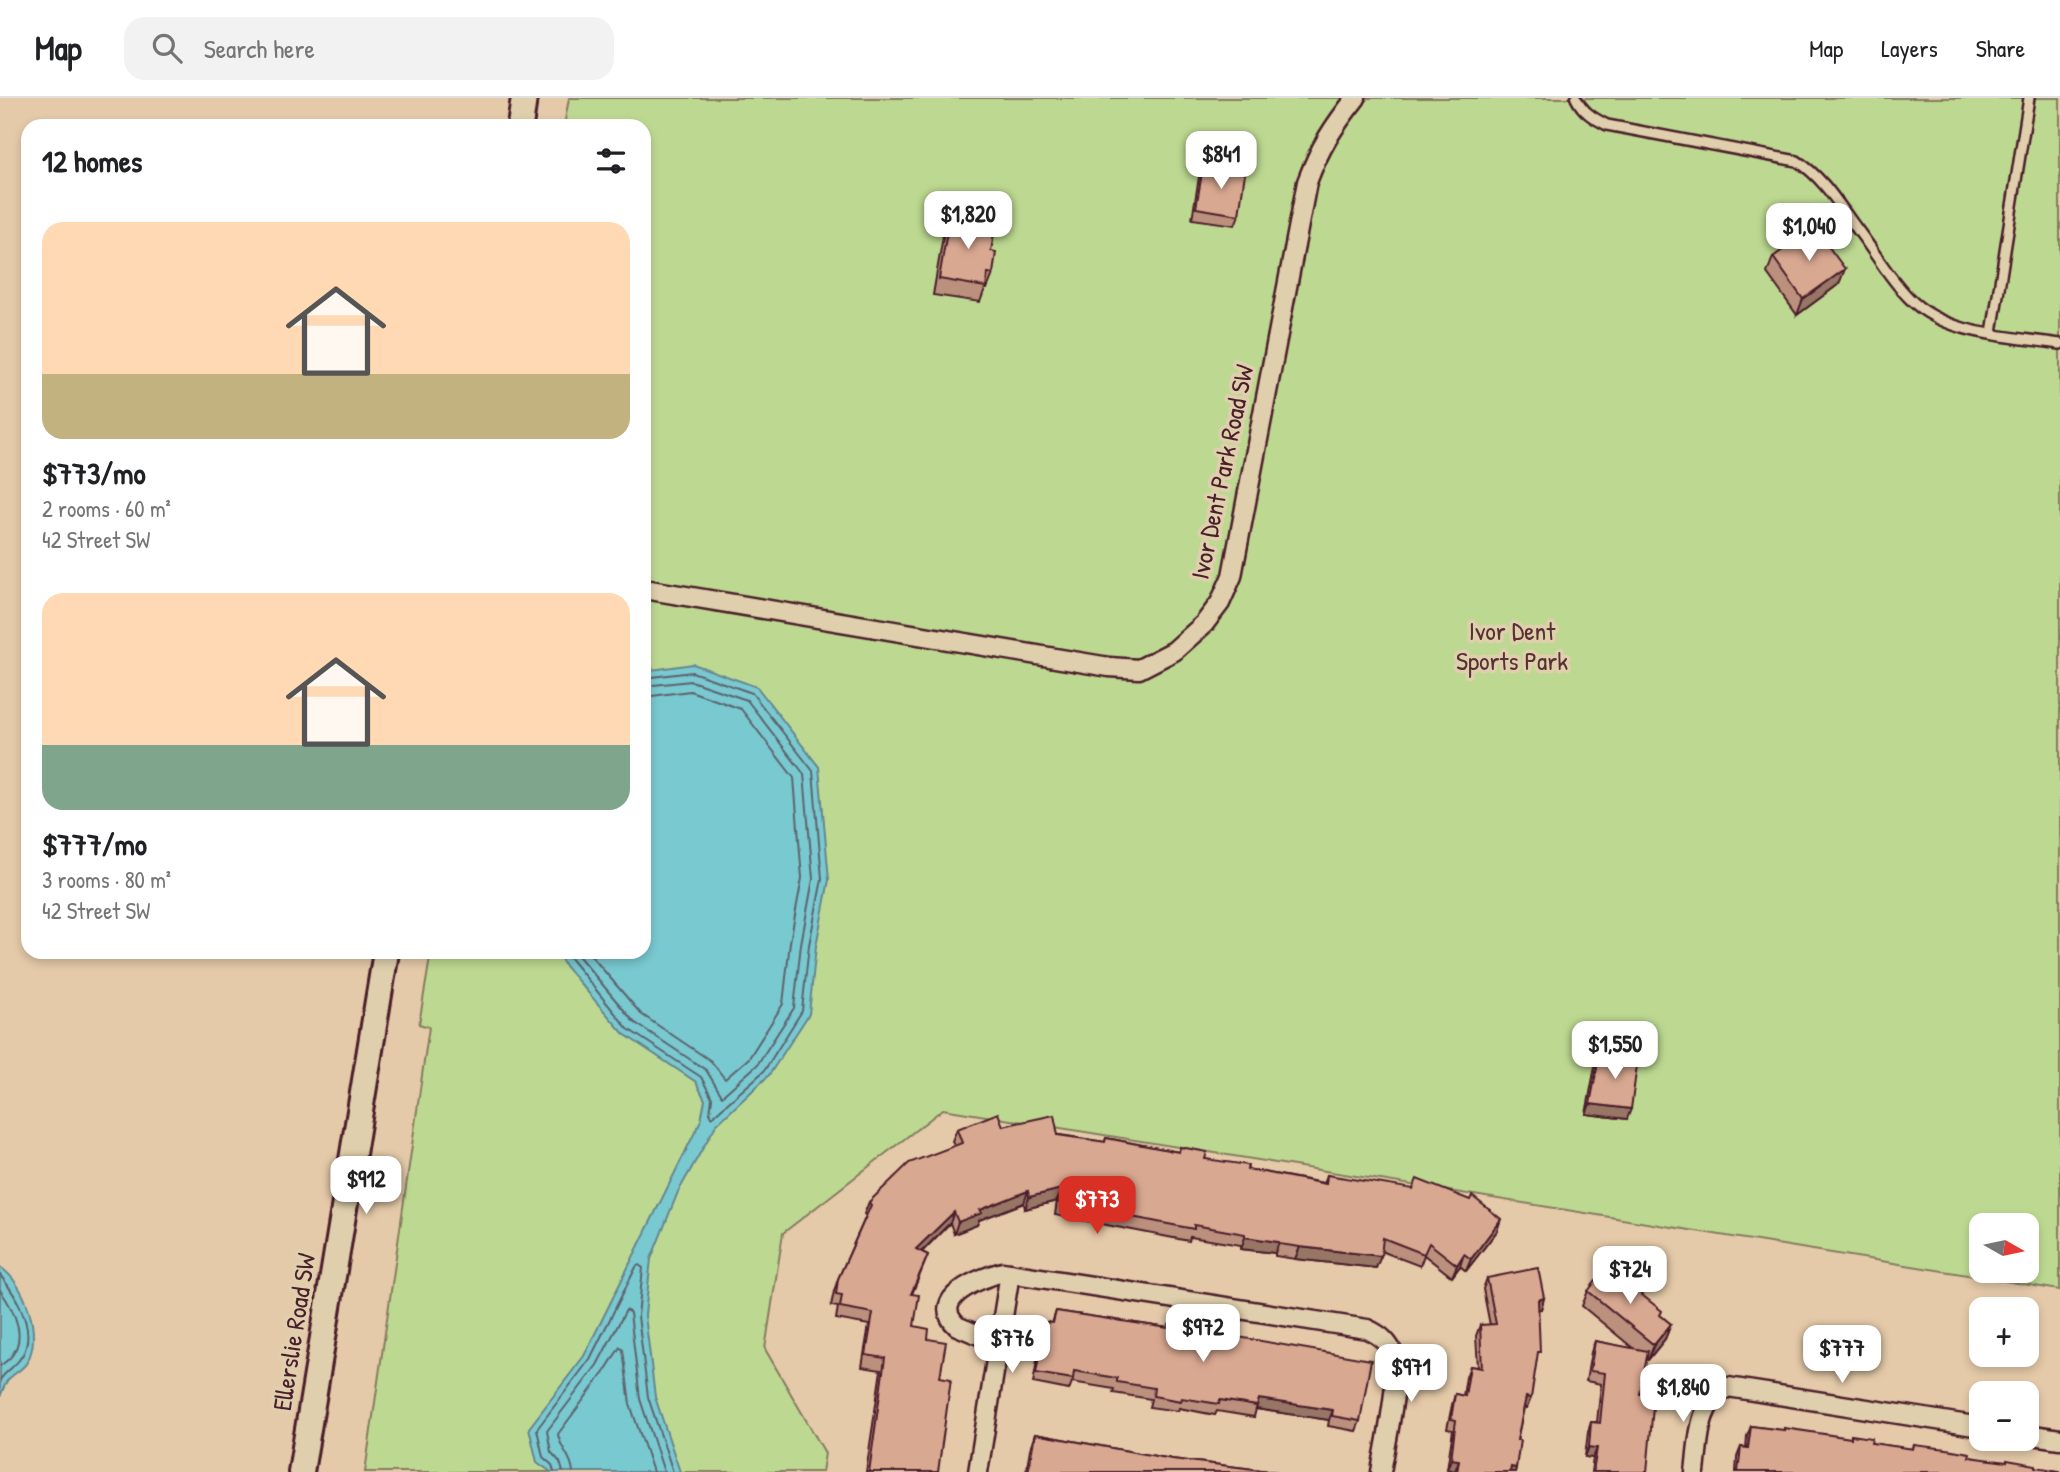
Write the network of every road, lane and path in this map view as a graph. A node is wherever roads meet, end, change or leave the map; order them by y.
1 (524, 98) edge
2 (1356, 98) edge
3 (1576, 98) edge
4 (2029, 98) edge
5 (521, 119) edge
6 (1992, 333) junction
7 (2060, 344) edge
8 (651, 590) edge
9 (385, 959) edge
10 (1010, 1273) junction
11 (998, 1343) junction
12 (1969, 1425) edge
13 (2039, 1436) edge
14 (2060, 1440) edge
15 (301, 1472) edge
16 (978, 1472) edge
17 (1381, 1472) edge
18 (1695, 1472) edge

1 - 5 main road
2 - 8 street, Ivor Dent Park Road SW
3 - 6 lane
4 - 6 lane
6 - 7 lane
9 - 15 main road, Ellerslie Road SW
10 - 11 street
10 - 11 street
10 - 17 street
11 - 16 street
12 - 18 street
13 - 14 street

